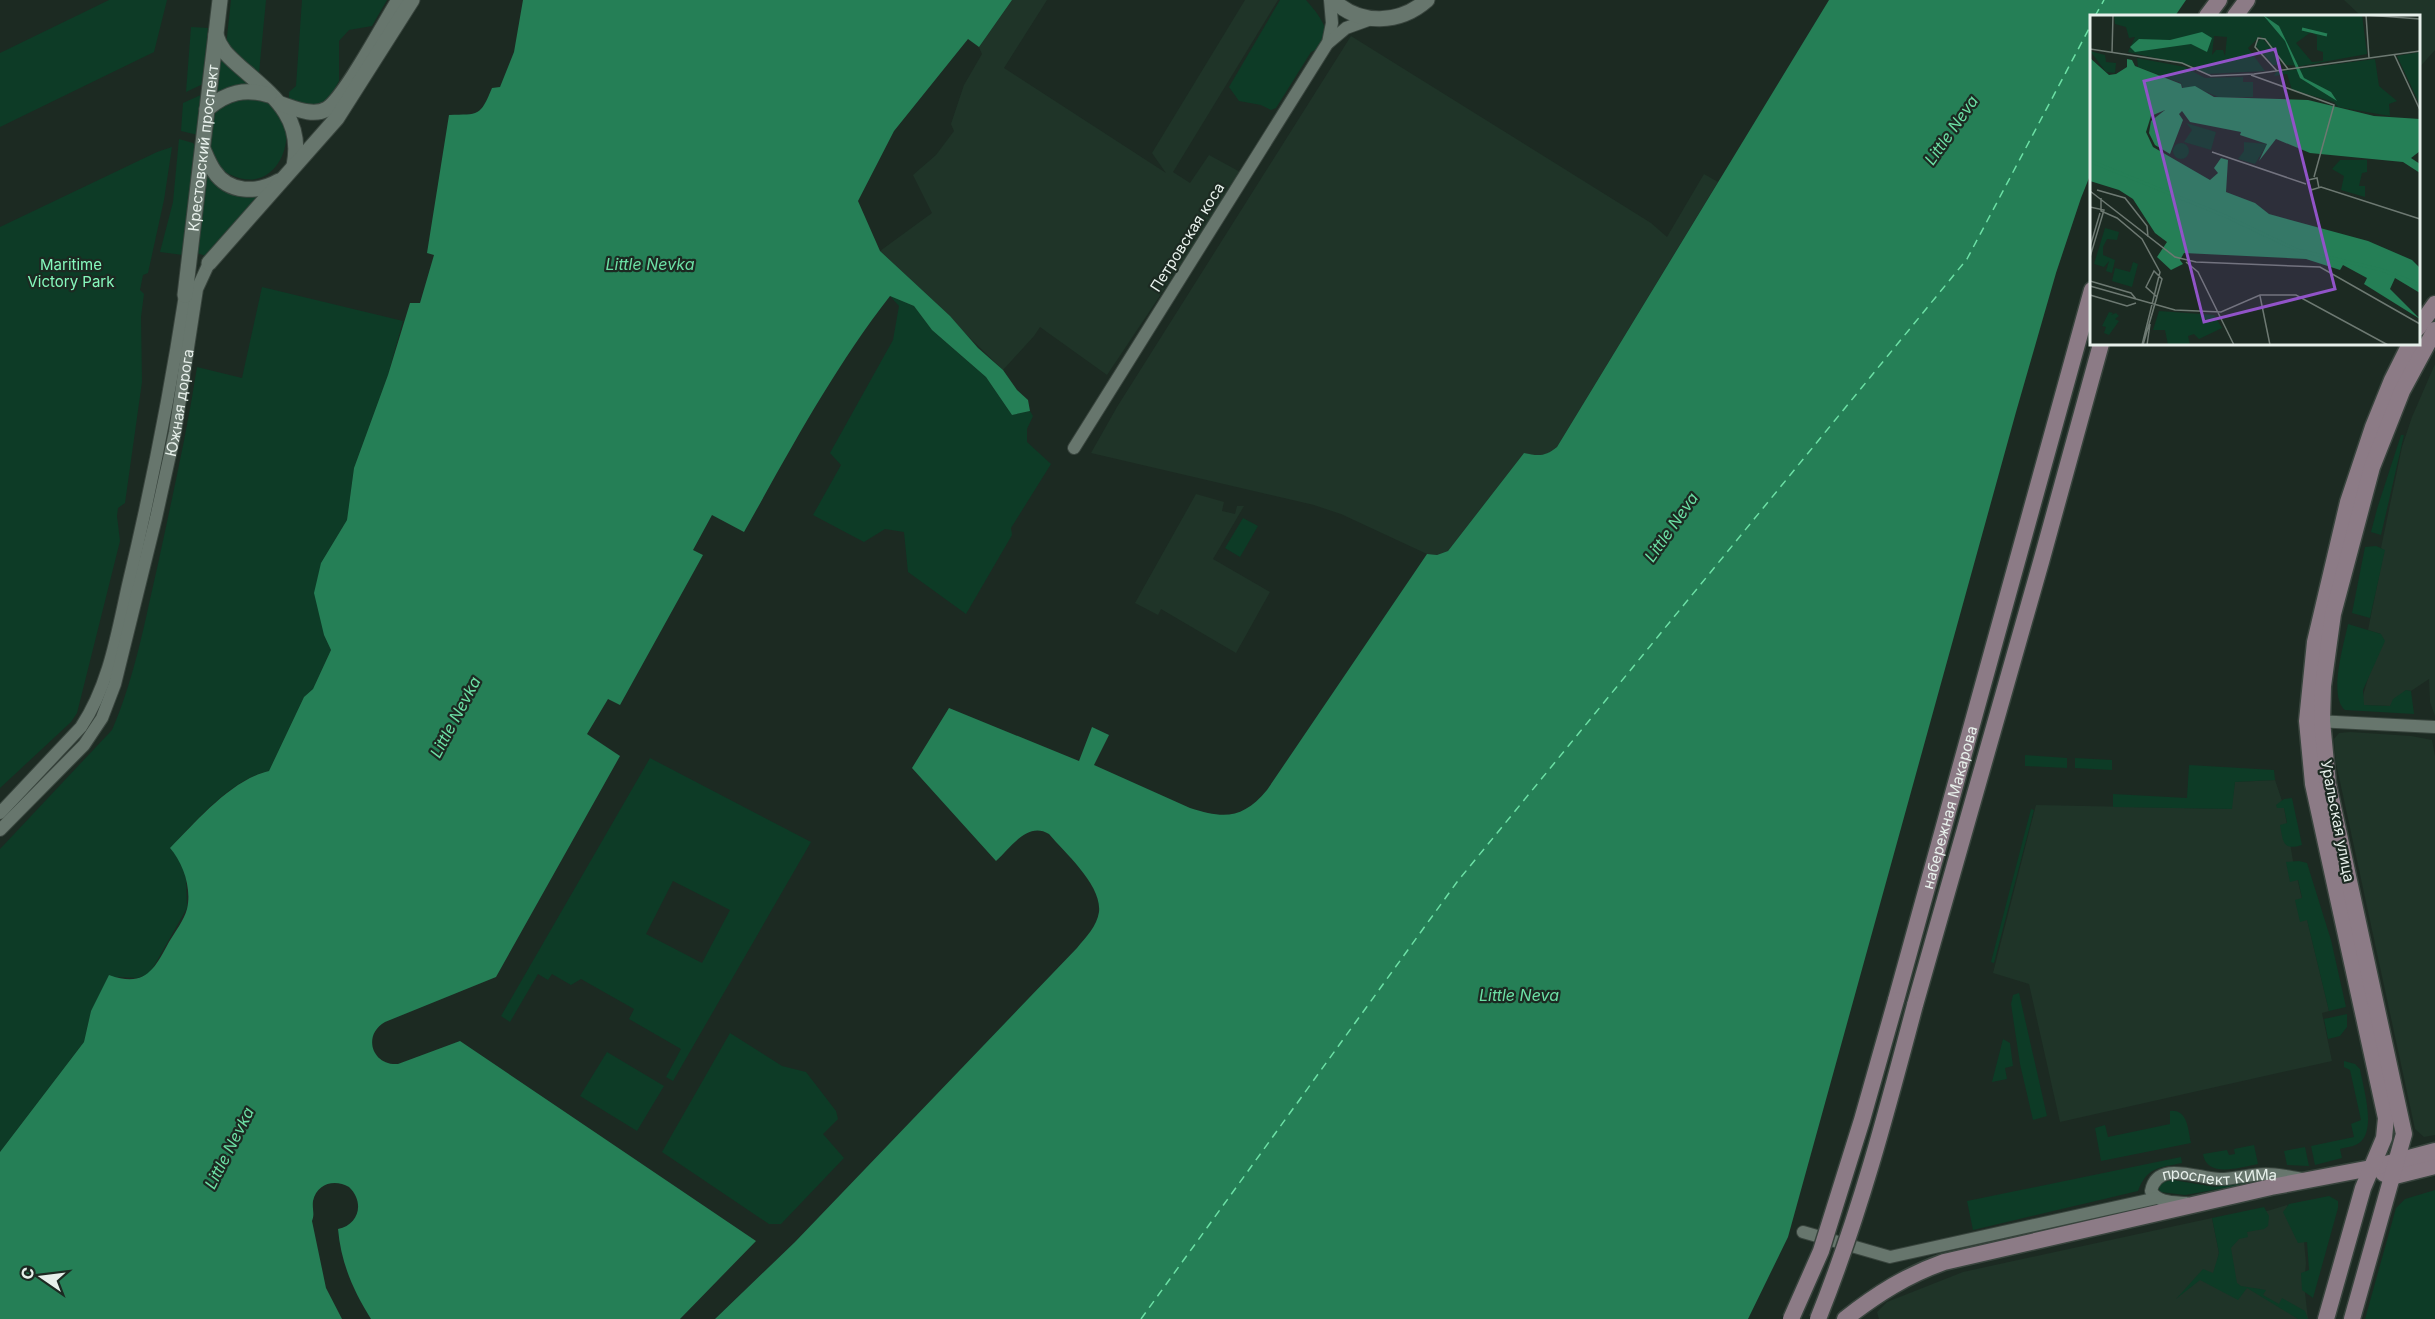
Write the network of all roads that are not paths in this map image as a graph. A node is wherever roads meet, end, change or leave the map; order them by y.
1 (220, 0) edge
2 (399, 0) edge
3 (412, 0) edge
4 (1331, 0) edge
5 (1428, 0) edge
6 (2219, 0) edge
7 (2247, 0) edge
8 (2208, 15) edge
9 (2236, 15) edge
10 (1371, 19) junction
11 (216, 35) junction
12 (1328, 44) junction
13 (277, 100) junction
14 (207, 109) junction
15 (203, 149) junction
16 (294, 166) junction
17 (282, 180) junction
18 (209, 263) joint
19 (185, 295) joint
20 (2090, 295) edge
21 (2435, 304) edge
22 (2420, 325) edge
23 (2435, 330) edge
24 (2100, 345) edge
25 (2410, 345) edge
26 (1074, 448) dead end
27 (2315, 721) junction
28 (2435, 727) edge
29 (0, 813) edge
30 (0, 830) edge
31 (2435, 1151) edge
32 (2397, 1160) junction
33 (2435, 1166) edge
34 (2372, 1168) junction
35 (2391, 1177) junction
36 (2310, 1179) junction
37 (2157, 1198) junction
38 (2196, 1204) junction
39 (1803, 1232) dead end
40 (1791, 1319) edge
41 (1818, 1319) edge
42 (1845, 1319) edge
43 (2326, 1319) edge
44 (2352, 1319) edge

1 - 11 street, Крестовский проспект
2 - 13 street
3 - 16 street, Южная дорога
4 - 10 street
4 - 12 street, Петровская коса
5 - 10 street
6 - 8 main road
7 - 9 main road
10 - 12 street, Петровская коса
11 - 13 street
11 - 14 street, Крестовский проспект
12 - 26 street, Петровская коса
13 - 14 street
13 - 16 street
14 - 15 street, Крестовский проспект
15 - 17 street
15 - 19 street, Крестовский проспект
16 - 17 street, Южная дорога
17 - 18 street, Южная дорога
18 - 30 street, Южная дорога
19 - 29 street, Южная дорога
20 - 40 main road, набережная Макарова, bridge
21 - 22 main road
23 - 27 main road, Уральская улица
24 - 41 main road, набережная Макарова, bridge
25 - 27 main road, Уральская улица
27 - 28 street
27 - 32 main road, Уральская улица
27 - 34 main road, Уральская улица
31 - 32 main road, проспект КИМа
32 - 34 main road, проспект КИМа
32 - 35 main road, Уральская улица
33 - 35 main road
34 - 35 main road
34 - 36 main road, проспект КИМа
34 - 43 main road, Уральская улица
35 - 44 main road, Уральская улица
36 - 37 street, проспект КИМа
36 - 38 main road, проспект КИМа
37 - 38 street, проспект КИМа
37 - 39 street
38 - 42 main road, проспект КИМа

